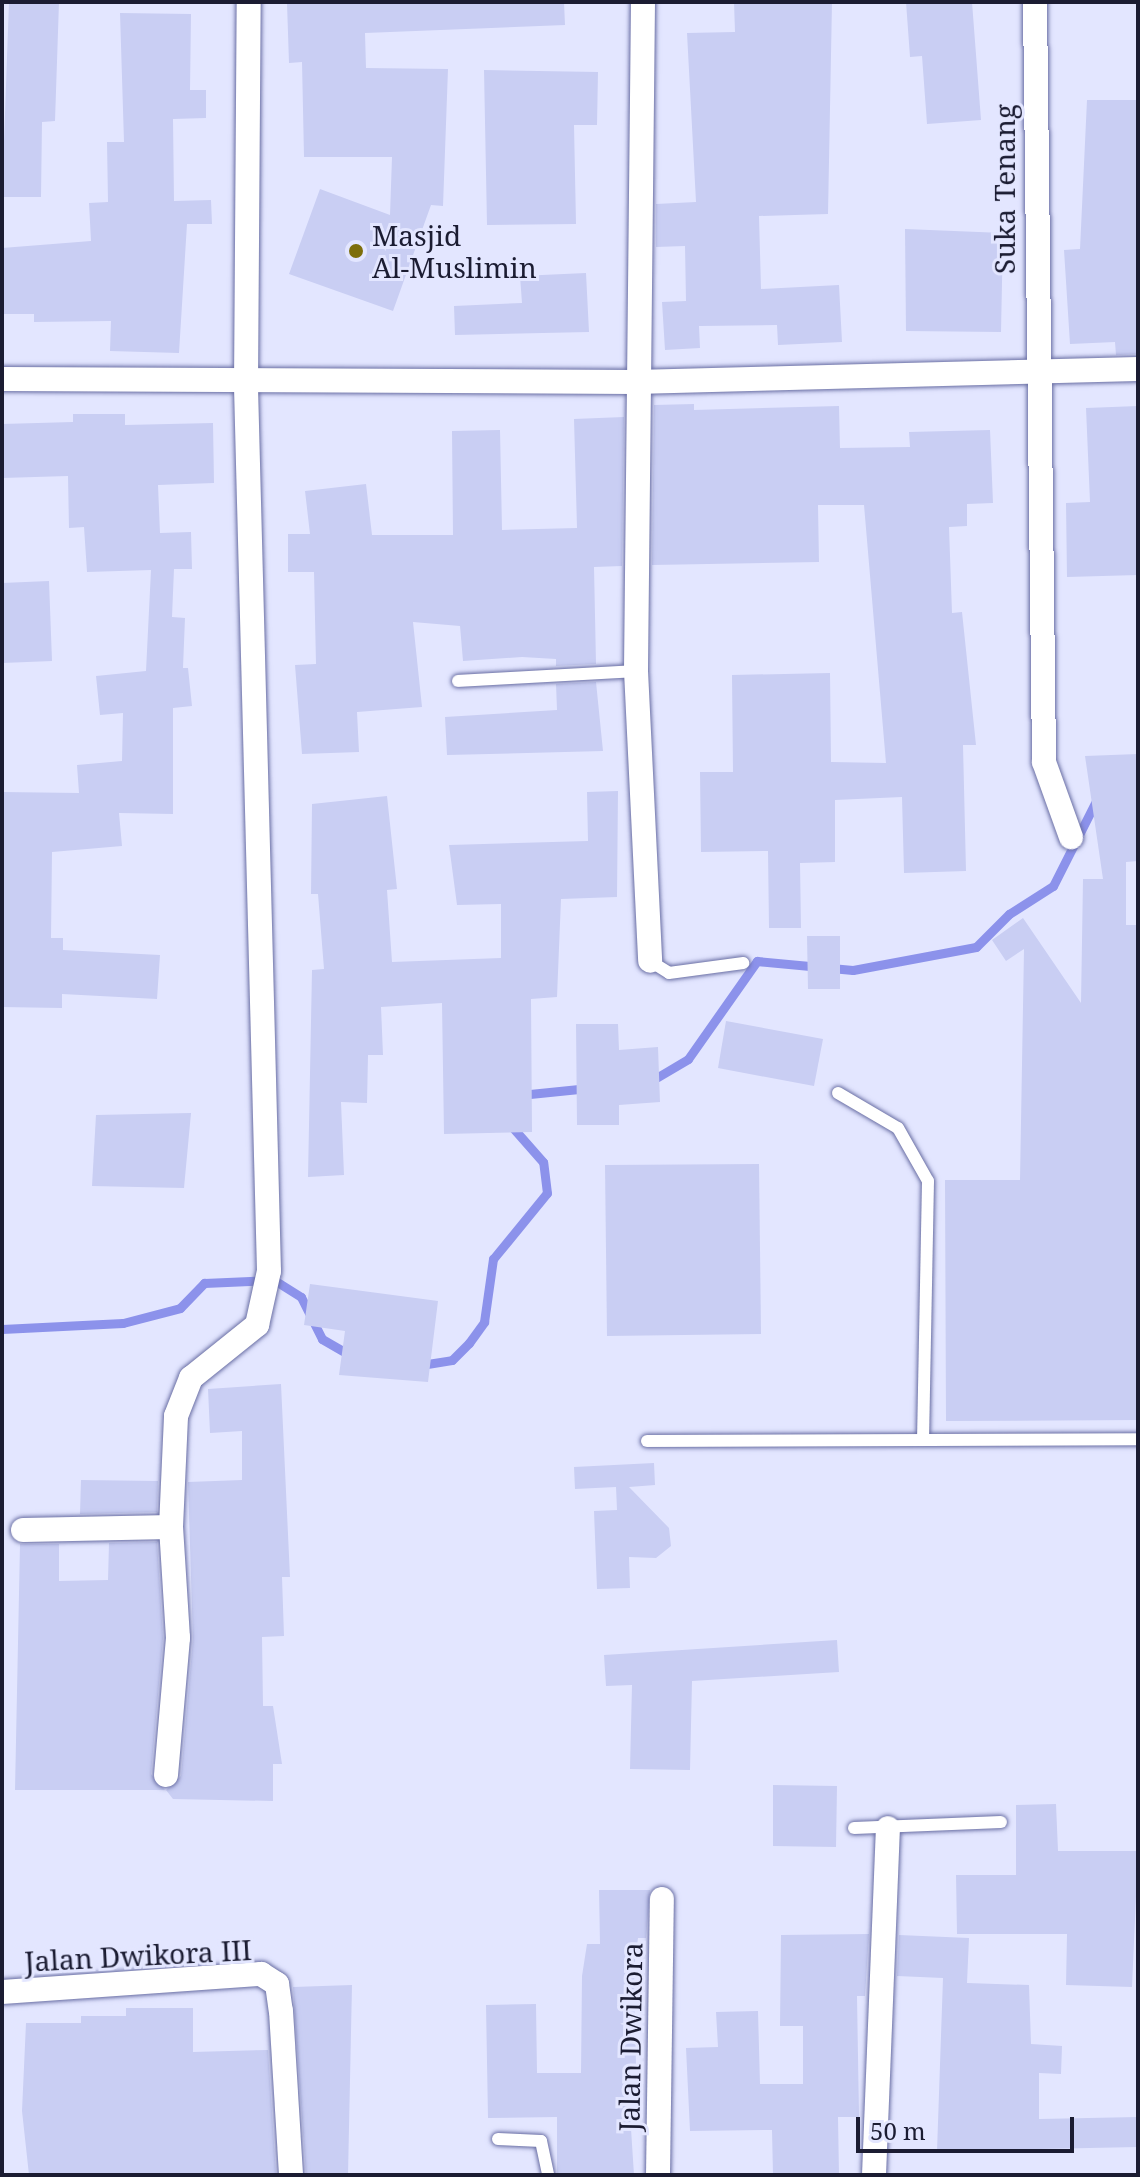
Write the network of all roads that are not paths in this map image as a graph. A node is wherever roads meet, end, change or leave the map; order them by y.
1 (249, 2) edge
2 (643, 2) edge
3 (1035, 2) edge
4 (1138, 369) edge
5 (1034, 376) junction
6 (2, 379) edge
7 (635, 382) junction
8 (246, 386) junction
9 (636, 671) junction
10 (458, 681) dead end
11 (1071, 837) dead end
12 (650, 961) joint
13 (743, 963) dead end
14 (838, 1093) dead end
15 (923, 1437) junction
16 (1138, 1439) edge
17 (647, 1441) dead end
18 (171, 1527) junction
19 (23, 1530) dead end
20 (166, 1775) dead end
21 (1001, 1822) dead end
22 (854, 1828) dead end
23 (888, 1828) junction
24 (662, 1899) dead end
25 (2, 1992) edge
26 (498, 2139) dead end
27 (291, 2175) edge
28 (548, 2175) edge
29 (658, 2175) edge
30 (874, 2175) edge

1 - 8 street
2 - 7 street
3 - 5 street, Suka Tenang
4 - 5 street
5 - 7 street
5 - 11 street, Suka Tenang
6 - 8 street
7 - 8 street
7 - 9 street
8 - 18 street
9 - 10 lane
9 - 12 street
12 - 13 lane
14 - 15 lane
15 - 16 lane
15 - 17 lane
18 - 19 street
18 - 20 street
21 - 23 lane
22 - 23 lane
23 - 30 street
24 - 29 street, Jalan Dwikora
25 - 27 street, Jalan Dwikora III
26 - 28 lane

